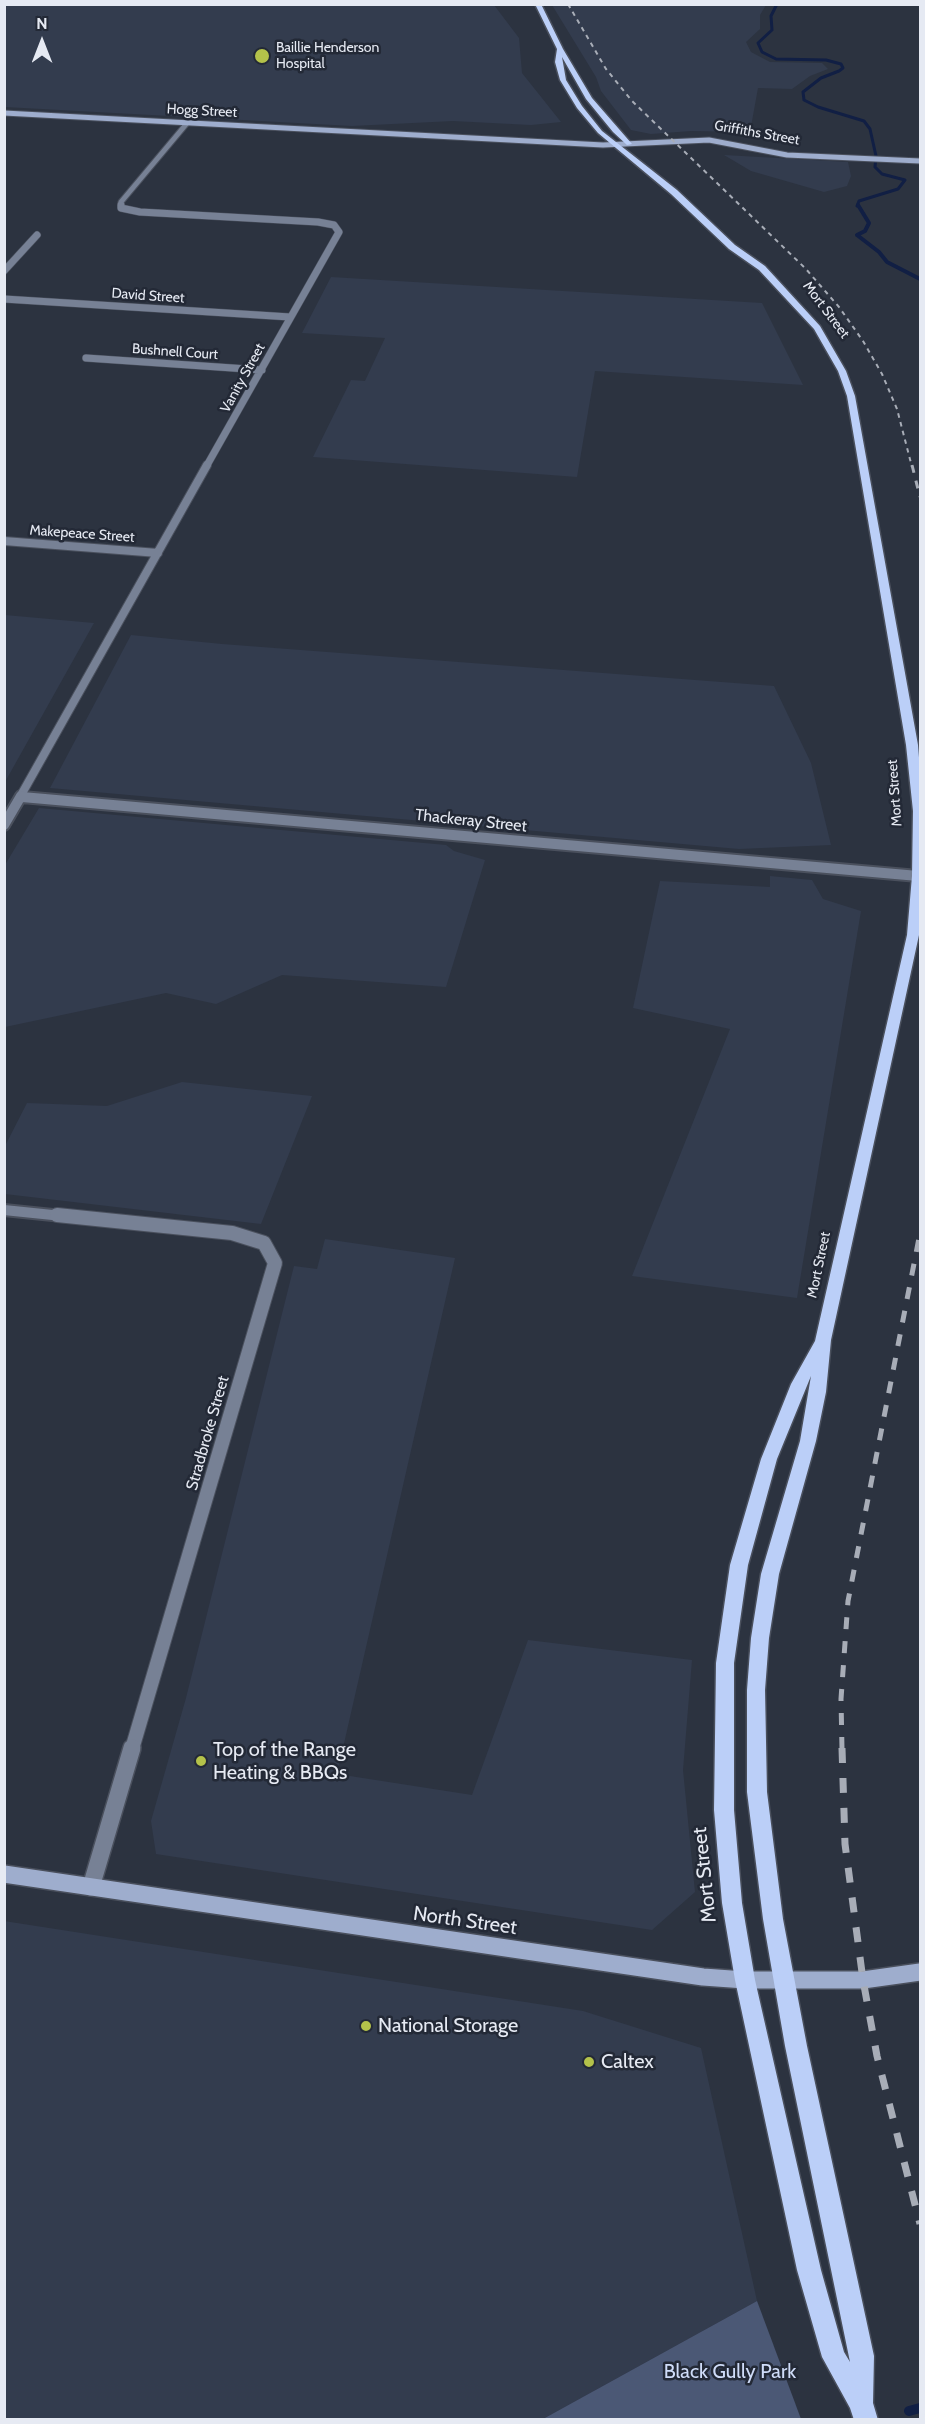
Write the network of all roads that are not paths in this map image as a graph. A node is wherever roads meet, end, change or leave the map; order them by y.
1 (538, 4) edge
2 (560, 49) junction
3 (7, 113) edge
4 (4, 118) edge
5 (188, 122) junction
6 (618, 141) junction
7 (921, 161) edge
8 (697, 201) dead end
9 (731, 234) dead end
10 (37, 235) dead end
11 (762, 268) junction
12 (4, 270) edge
13 (4, 298) edge
14 (290, 317) junction
15 (86, 358) dead end
16 (262, 370) junction
17 (4, 541) edge
18 (158, 553) junction
19 (22, 797) junction
20 (4, 825) edge
21 (918, 876) junction
22 (4, 1210) edge
23 (823, 1340) junction
24 (4, 1874) edge
25 (91, 1887) junction
26 (921, 1972) edge
27 (745, 1980) junction
28 (783, 1980) junction
29 (864, 2411) edge

1 - 2 main road, Mort Street
2 - 6 main road, Mort Street
2 - 6 main road, Mort Street
3 - 4 street
3 - 5 street, Hogg Street
5 - 6 street, Hogg Street
5 - 14 street, Vanity Street
6 - 7 street, Griffiths Street
6 - 8 main road, Mort Street
6 - 11 main road, Mort Street
9 - 11 main road, Mort Street
10 - 12 street
11 - 21 main road, Mort Street
13 - 14 street, David Street
14 - 16 street, Vanity Street
15 - 16 street, Bushnell Court
16 - 18 street, Vanity Street
17 - 18 street, Makepeace Street
18 - 19 street, Vanity Street
19 - 20 street, Vanity Street
19 - 21 street, Thackeray Street
21 - 23 main road, Mort Street
22 - 25 street, Stradbroke Street
23 - 27 main road, Mort Street
23 - 28 main road, Mort Street
24 - 25 street, North Street
25 - 27 street, North Street
26 - 28 street, North Street
27 - 28 street, North Street
27 - 29 main road, Mort Street
28 - 29 main road, Mort Street

